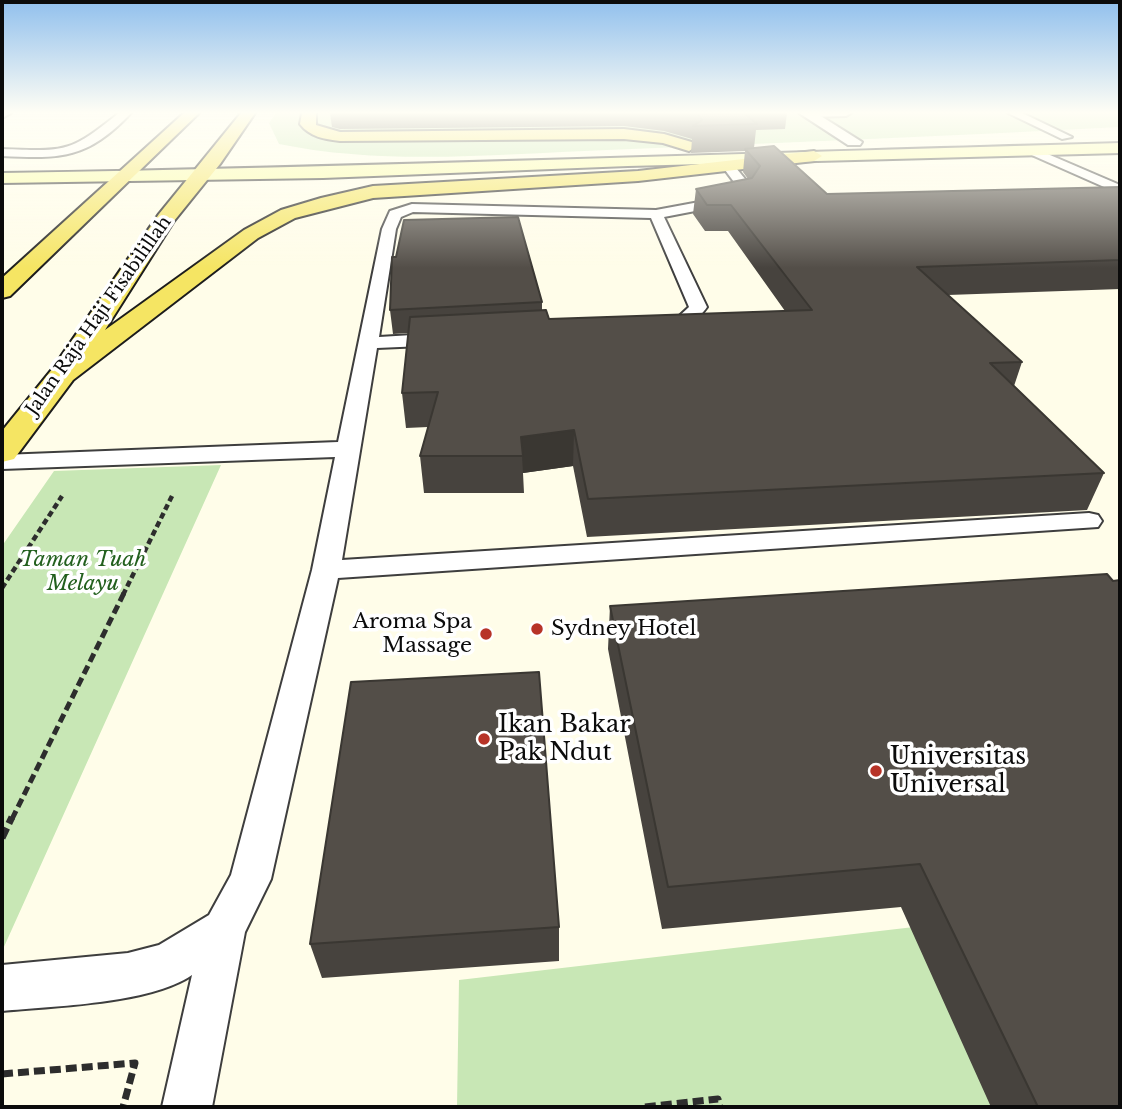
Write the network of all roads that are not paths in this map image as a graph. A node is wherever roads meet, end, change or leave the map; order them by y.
1 (135, 165) edge
2 (181, 165) edge
3 (210, 165) edge
4 (279, 165) edge
5 (372, 165) edge
6 (739, 165) edge
7 (1063, 165) edge
8 (728, 166) junction
9 (208, 168) junction
10 (122, 176) junction
11 (2, 178) edge
12 (1120, 190) edge
13 (656, 214) junction
14 (2, 291) edge
15 (649, 328) edge
16 (467, 338) edge
17 (369, 344) junction
18 (62, 374) junction
19 (349, 449) junction
20 (2, 452) edge
21 (2, 461) edge
22 (1088, 521) dead end
23 (326, 570) junction
24 (224, 929) junction
25 (2, 988) edge
26 (187, 1107) edge

1 - 10 main road
2 - 9 main road
3 - 9 main road, Jalan Raja Haji Fisabilillah
4 - 9 main road
5 - 9 main road
6 - 8 main road
7 - 12 lane
8 - 13 lane
8 - 18 main road
9 - 10 main road
9 - 18 main road, Jalan Raja Haji Fisabilillah
10 - 11 main road
10 - 14 main road
13 - 15 lane
13 - 17 lane
16 - 17 lane
17 - 19 lane
18 - 20 main road, Jalan Raja Haji Fisabilillah
19 - 21 lane
19 - 23 lane
22 - 23 lane
23 - 24 lane
24 - 25 lane
24 - 26 lane

